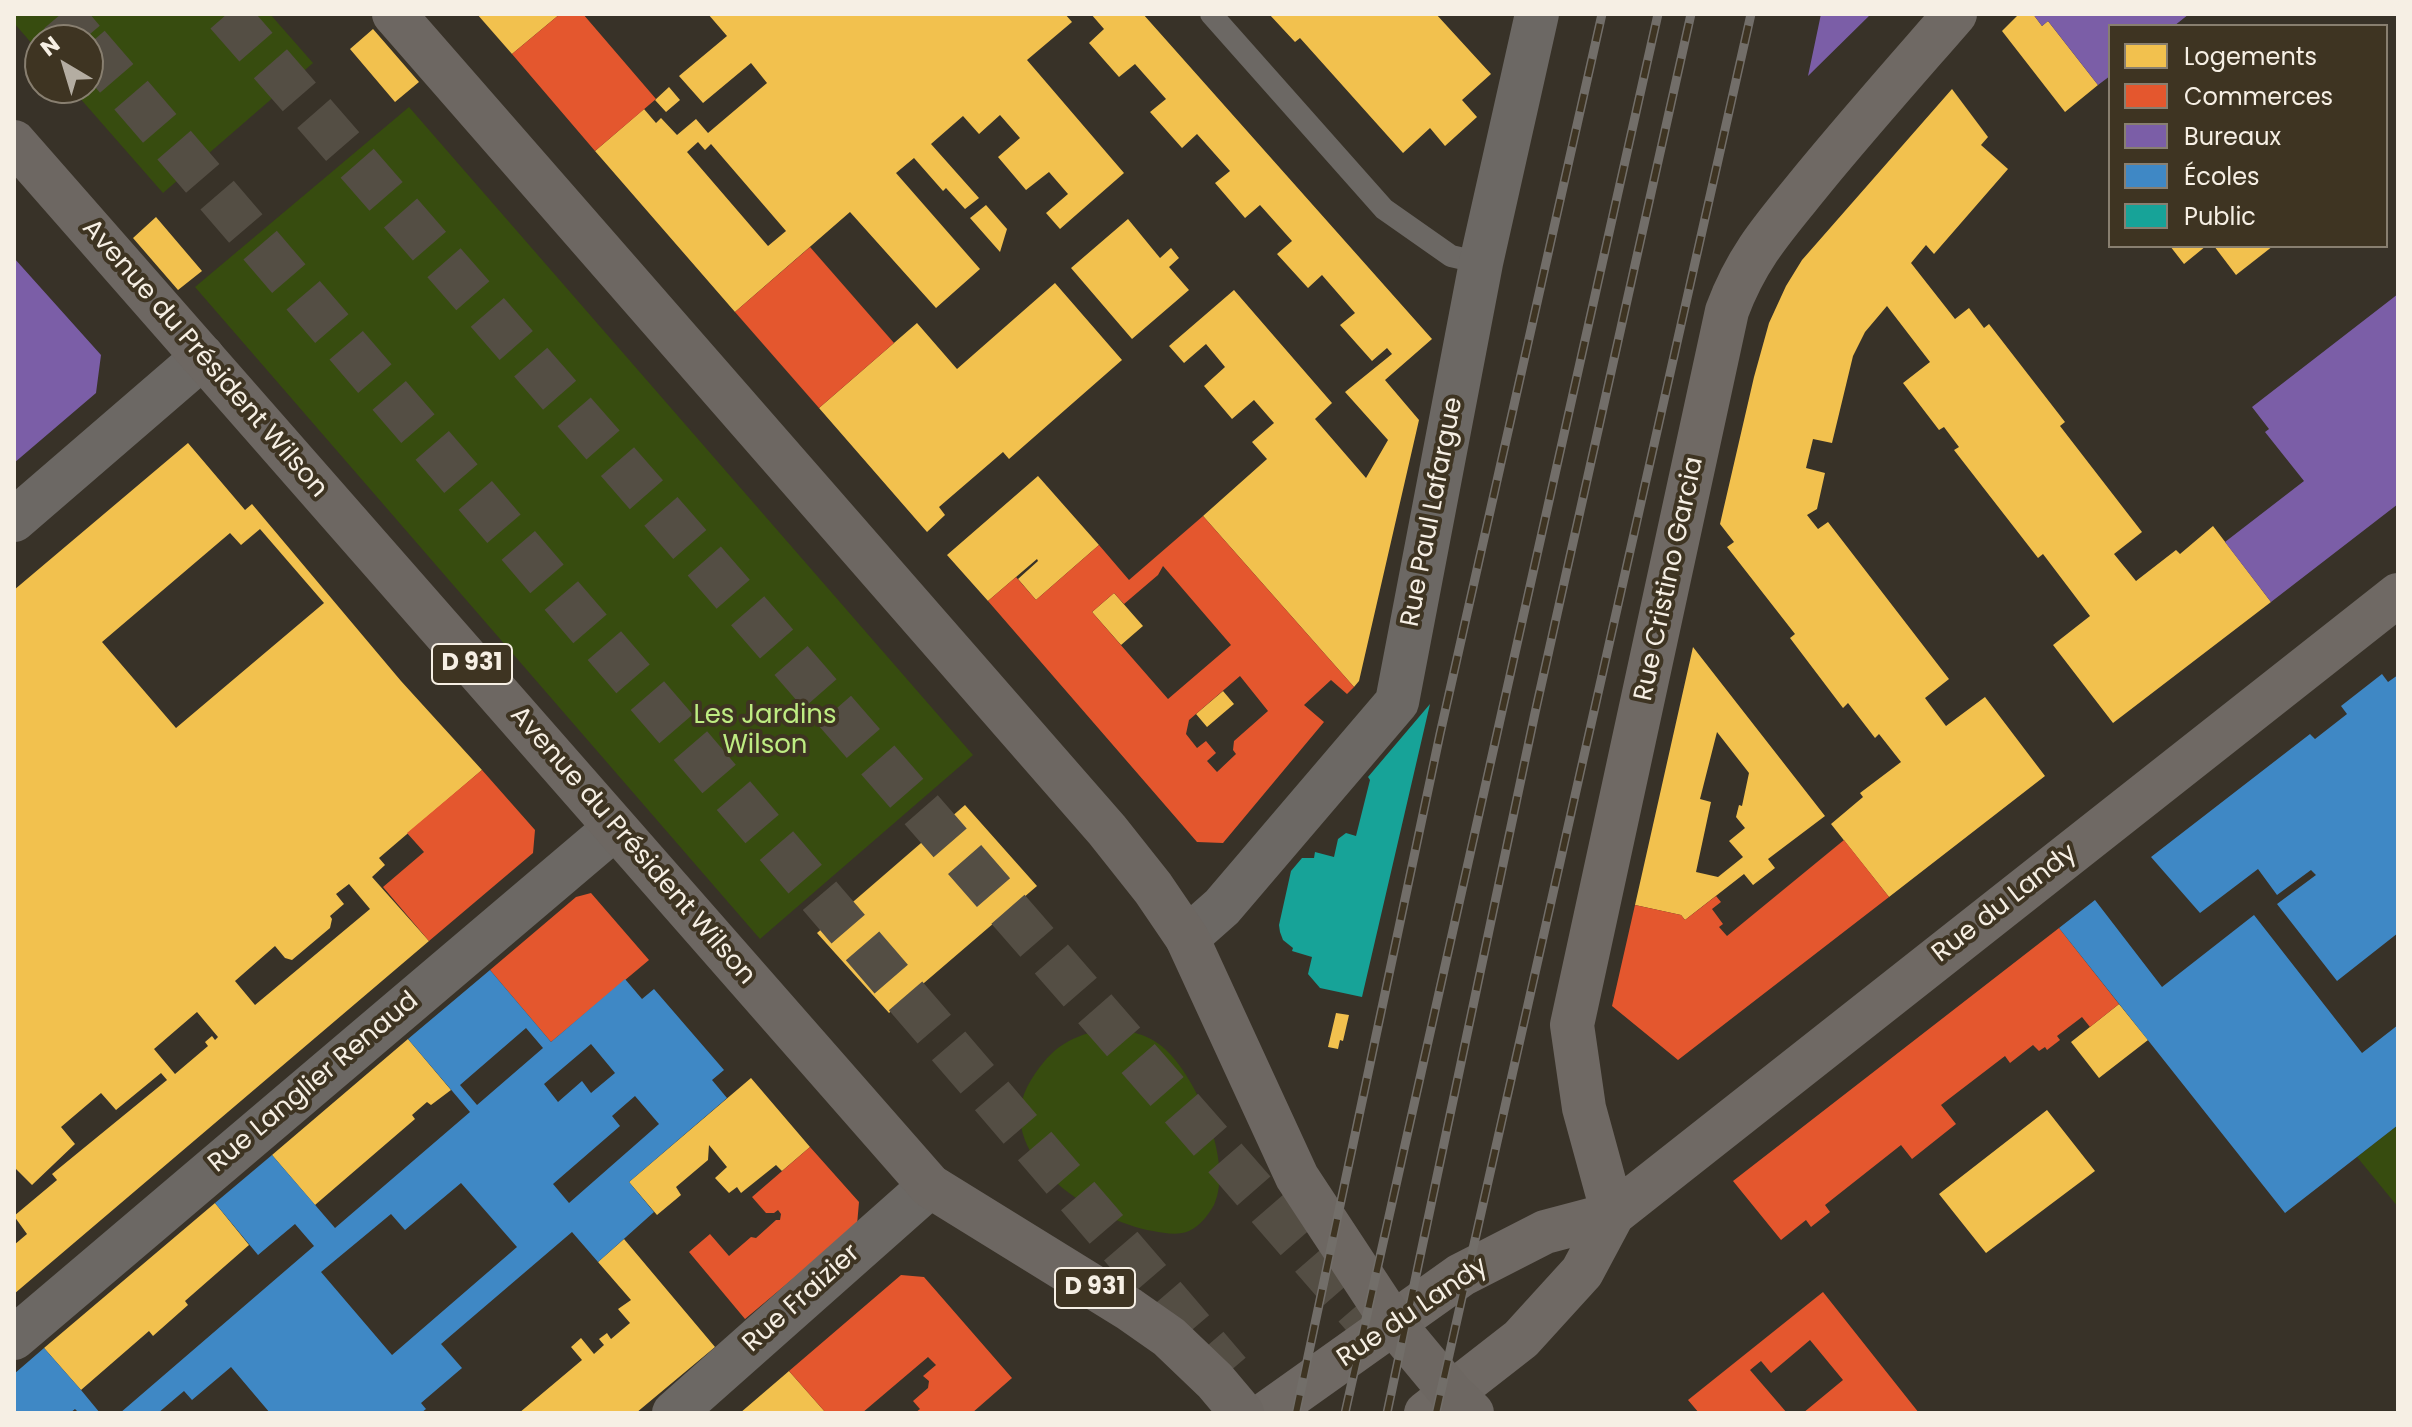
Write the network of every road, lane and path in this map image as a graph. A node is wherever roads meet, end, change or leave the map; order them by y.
1 (394, 14) edge
2 (1211, 14) edge
3 (1537, 14) edge
4 (1955, 14) edge
5 (14, 142) edge
6 (1481, 263) junction
7 (203, 357) junction
8 (14, 520) edge
9 (2398, 595) edge
10 (615, 828) junction
11 (1187, 938) junction
12 (930, 1186) junction
13 (1613, 1214) junction
14 (1393, 1323) junction
15 (14, 1338) edge
16 (1450, 1407) edge
17 (674, 1413) edge
18 (1242, 1413) edge
19 (1267, 1413) edge

1 - 11 main road
2 - 6 lane
3 - 6 street, Rue Paul Lafargue
4 - 13 main road, Rue Cristino Garcia
5 - 7 main road, Avenue du Président Wilson / D 931
6 - 11 street, Rue Paul Lafargue
7 - 8 street
7 - 10 main road, Avenue du Président Wilson / D 931
9 - 13 main road, Rue du Landy
10 - 12 main road, Avenue du Président Wilson / D 931
10 - 15 street, Rue Langlier Renaud
11 - 14 main road
12 - 17 street, Rue Fraizier
12 - 18 main road, Avenue du Président Wilson / D 931
13 - 14 main road, Rue du Landy
13 - 16 main road, Rue du Landy
14 - 16 main road
14 - 19 main road, Rue du Landy

